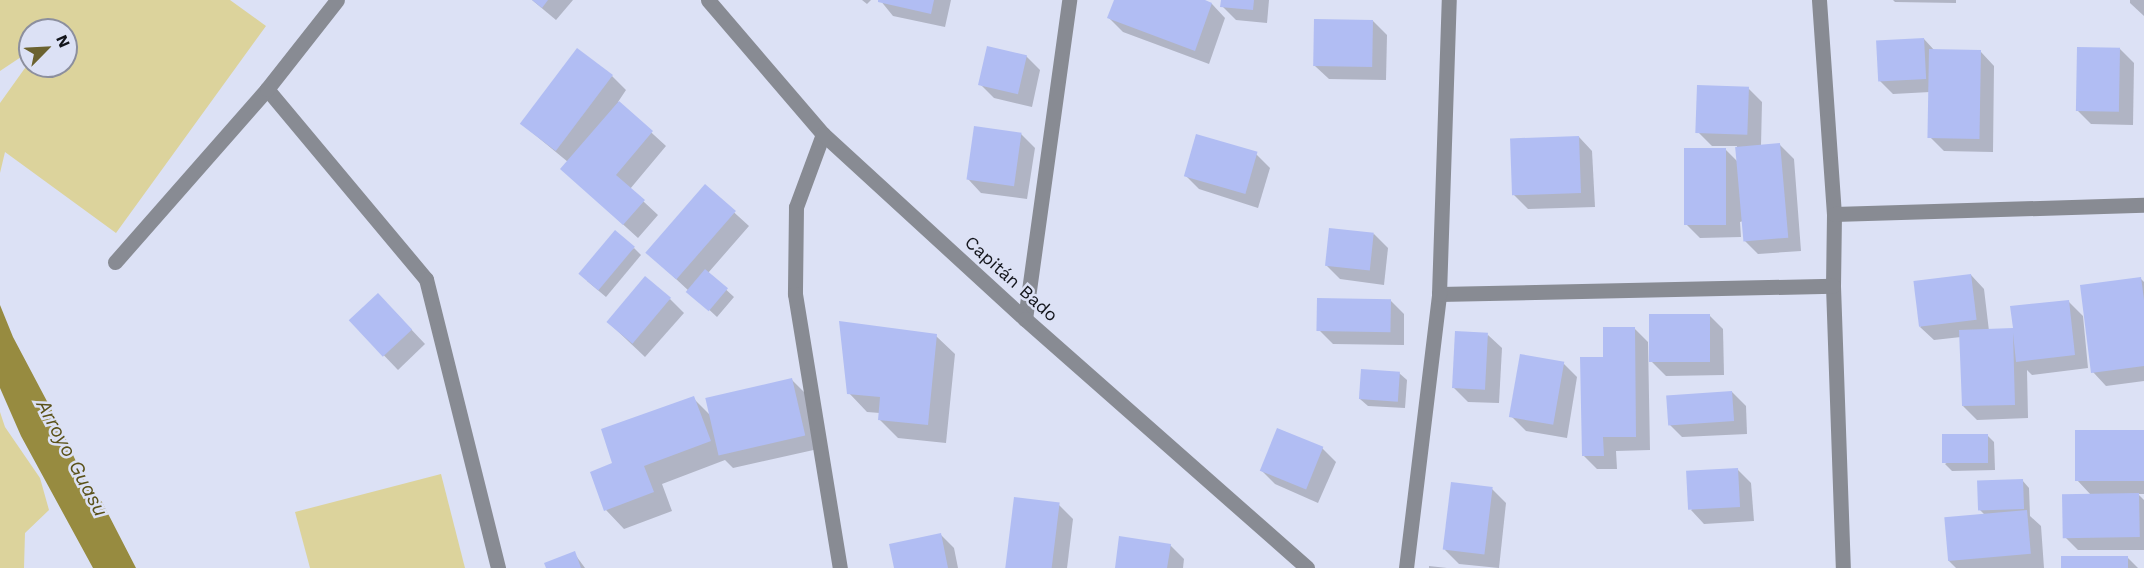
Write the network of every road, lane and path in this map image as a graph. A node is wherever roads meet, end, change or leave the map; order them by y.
1 (338, 0) edge
2 (708, 0) edge
3 (1068, 0) edge
4 (1449, 0) edge
5 (1819, 0) edge
6 (267, 89) junction
7 (823, 134) junction
8 (2144, 205) edge
9 (1834, 214) junction
10 (115, 262) dead end
11 (1833, 286) junction
12 (1438, 294) junction
13 (1025, 318) junction
14 (498, 568) edge
15 (840, 568) edge
16 (1307, 568) edge
17 (1406, 568) edge
18 (1843, 568) edge

1 - 6 street
2 - 7 street, Capitán Bado
3 - 13 street
4 - 12 street
5 - 9 street
6 - 10 street
6 - 14 street
7 - 13 street, Capitán Bado
7 - 15 street
8 - 9 street
9 - 11 street
11 - 12 street
11 - 18 street
12 - 17 street
13 - 16 street, Capitán Bado

